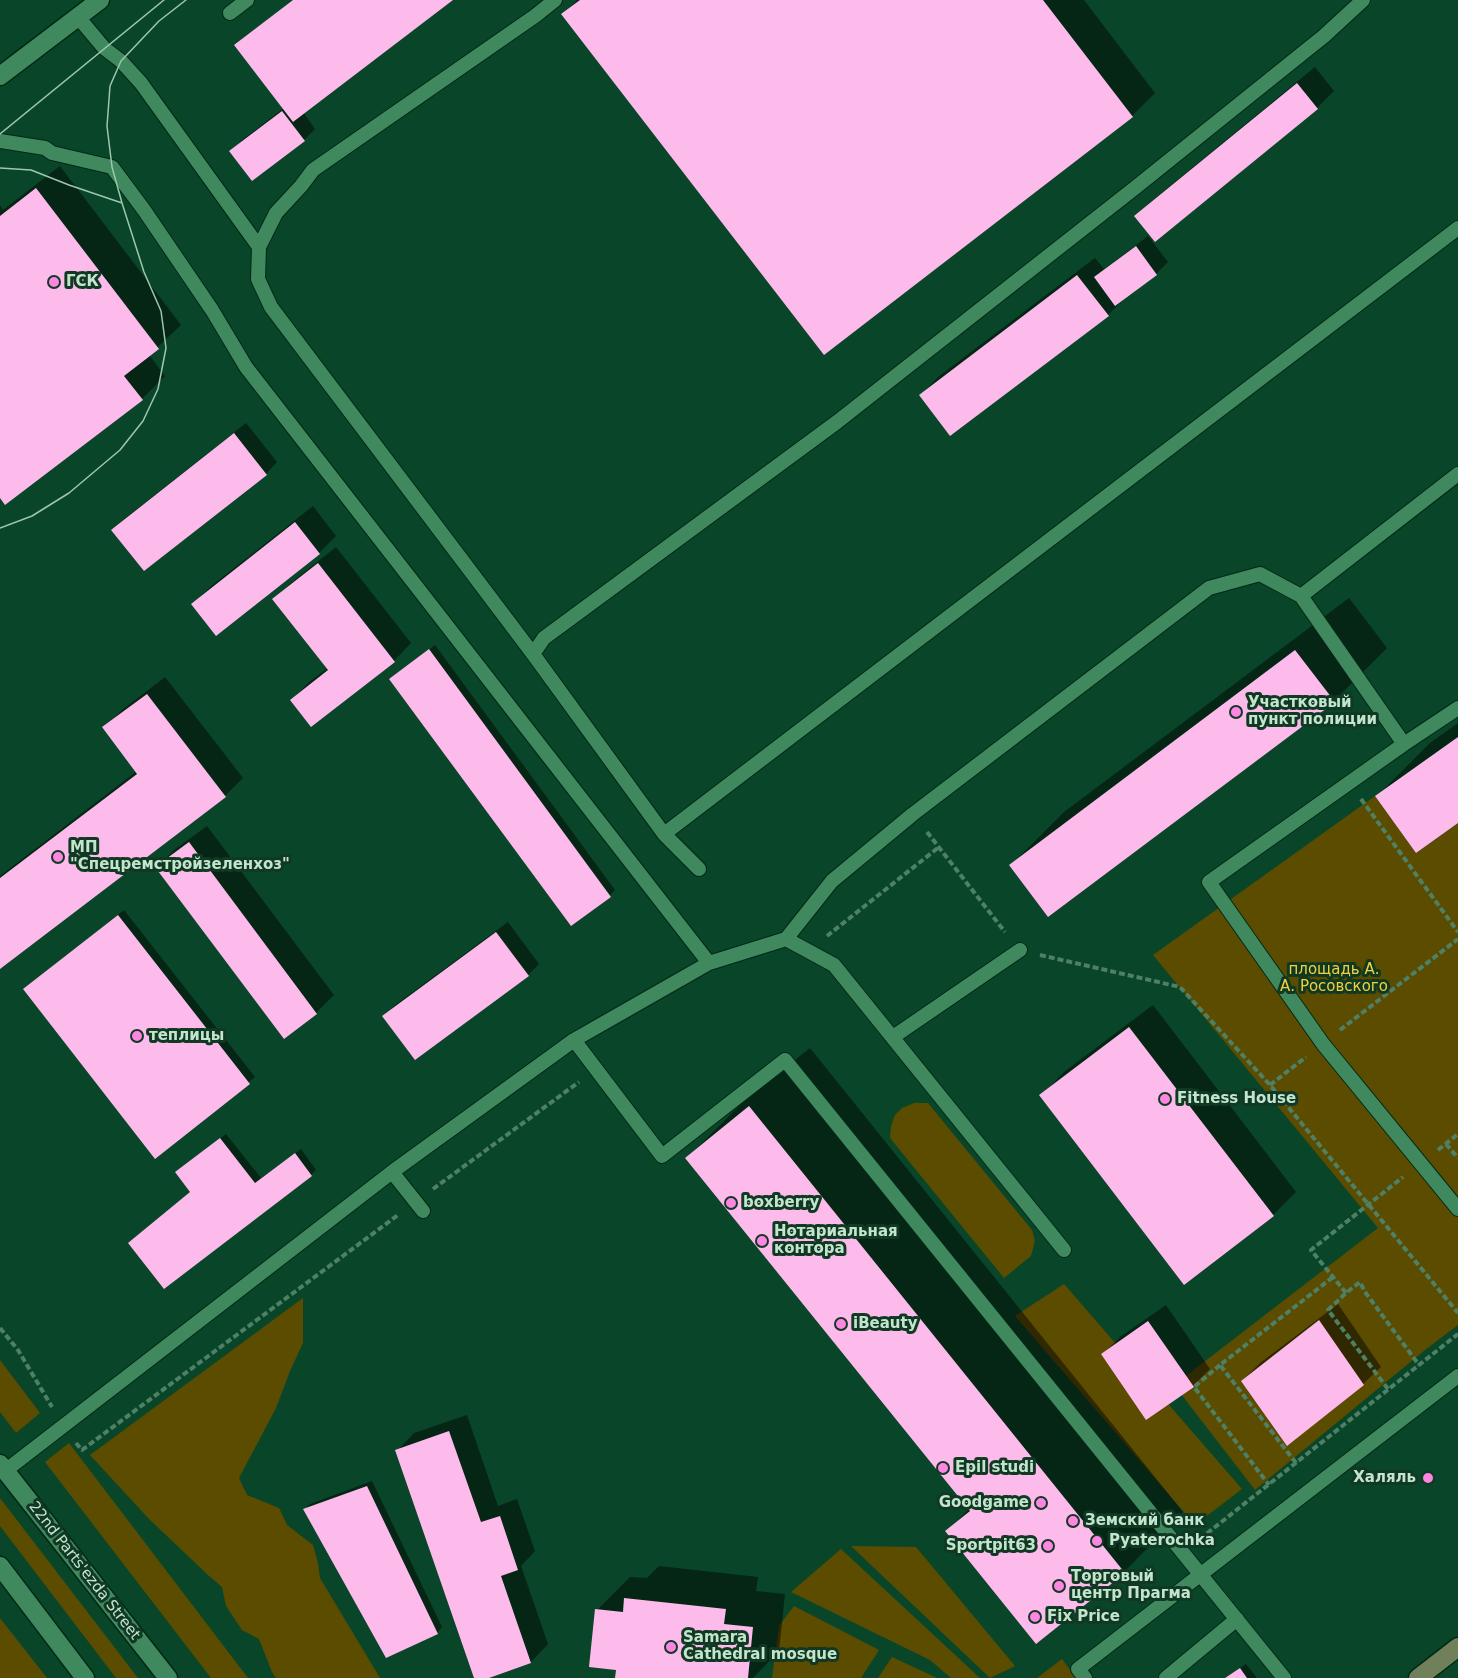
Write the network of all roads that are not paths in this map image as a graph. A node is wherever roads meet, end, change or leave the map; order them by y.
1 (100, 0) edge
2 (247, 0) edge
3 (555, 0) edge
4 (1363, 0) edge
5 (230, 13) dead end
6 (78, 17) junction
7 (0, 76) edge
8 (0, 141) edge
9 (1458, 228) edge
10 (259, 247) junction
11 (1458, 474) edge
12 (1301, 596) junction
13 (533, 654) junction
14 (1458, 708) edge
15 (1404, 744) junction
16 (664, 834) junction
17 (699, 869) dead end
18 (786, 939) junction
19 (1020, 951) road end
20 (709, 963) junction
21 (893, 1037) junction
22 (574, 1040) junction
23 (392, 1173) junction
24 (419, 1207) road end
25 (1458, 1209) edge
26 (1064, 1250) dead end
27 (1458, 1376) edge
28 (3, 1468) edge
29 (0, 1566) edge
30 (1201, 1575) junction
31 (1237, 1619) junction
32 (1458, 1647) edge
33 (85, 1678) edge
34 (168, 1678) edge
35 (1085, 1678) edge
36 (1166, 1678) edge
37 (1284, 1678) edge
38 (1418, 1678) edge

1 - 6 street
2 - 5 lane
3 - 10 lane
4 - 13 lane
6 - 7 street
6 - 10 lane
8 - 20 lane
9 - 16 lane
10 - 13 lane
11 - 12 lane
12 - 15 lane
12 - 18 lane
13 - 16 lane
14 - 15 lane
15 - 25 lane
16 - 17 lane
18 - 20 lane
18 - 21 lane
19 - 21 lane
20 - 22 lane
21 - 26 lane
22 - 23 lane
22 - 30 lane
23 - 24 lane
23 - 28 lane
27 - 30 lane
28 - 34 street, 22nd Parts'ezda Street
29 - 33 street
30 - 31 lane
30 - 35 lane
31 - 36 lane
31 - 37 lane
32 - 38 main road

